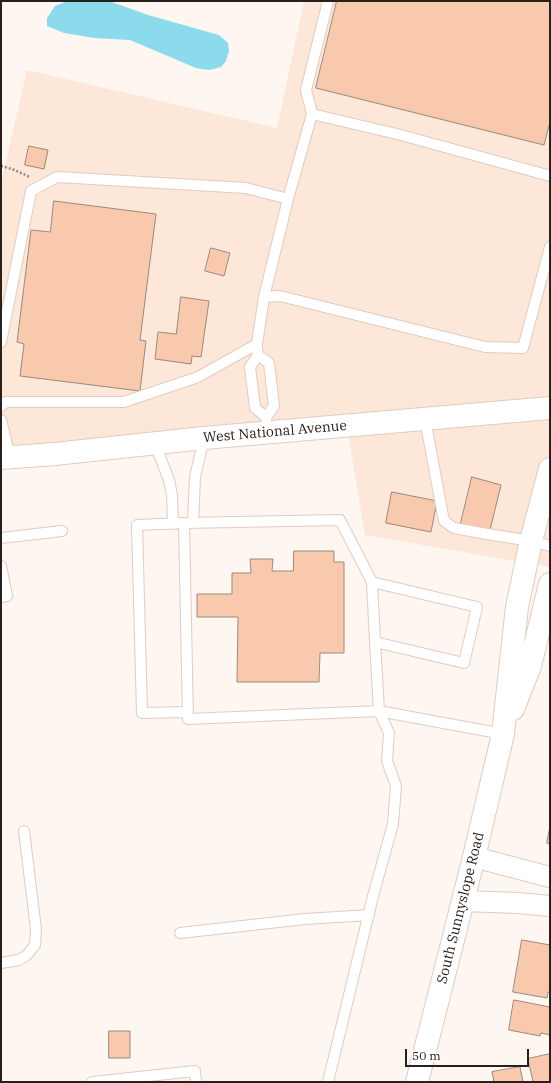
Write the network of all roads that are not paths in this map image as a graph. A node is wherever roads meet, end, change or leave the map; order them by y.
1 (328, 1) edge
2 (312, 114) junction
3 (550, 176) edge
4 (288, 199) junction
5 (550, 247) edge
6 (264, 297) junction
7 (1, 342) edge
8 (257, 344) junction
9 (258, 355) junction
10 (1, 406) edge
11 (550, 408) edge
12 (425, 419) junction
13 (1, 420) edge
14 (266, 425) junction
15 (204, 438) junction
16 (155, 444) junction
17 (6, 458) edge
18 (550, 469) edge
19 (189, 523) junction
20 (173, 524) junction
21 (62, 531) dead end
22 (1, 538) edge
23 (541, 544) edge
24 (1, 566) edge
25 (372, 582) junction
26 (550, 584) edge
27 (1, 597) edge
28 (375, 642) junction
29 (379, 711) junction
30 (188, 712) junction
31 (503, 734) junction
32 (24, 831) dead end
33 (474, 857) junction
34 (550, 877) edge
35 (463, 901) junction
36 (550, 906) edge
37 (368, 915) junction
38 (180, 933) dead end
39 (1, 962) edge
40 (92, 1082) edge
41 (196, 1082) edge
42 (328, 1082) edge
43 (417, 1082) edge

1 - 2 lane
2 - 3 lane
2 - 4 lane
4 - 6 lane
4 - 7 lane
5 - 6 lane
6 - 8 lane
8 - 9 lane
8 - 10 lane
9 - 14 lane
9 - 14 lane
11 - 12 street, West National Avenue
12 - 14 street, West National Avenue
12 - 23 lane
13 - 17 lane
14 - 15 street, West National Avenue
15 - 16 street, West National Avenue
15 - 19 lane
16 - 17 street, West National Avenue
16 - 20 lane
18 - 23 street, South Sunnyslope Road
19 - 20 lane
19 - 25 lane
19 - 30 lane
20 - 30 lane
21 - 22 lane
23 - 31 street, South Sunnyslope Road
24 - 27 lane
25 - 28 lane
25 - 28 lane
26 - 31 street, South Sunnyslope Road
28 - 29 lane
29 - 30 lane
29 - 31 lane
29 - 37 lane
31 - 33 street, South Sunnyslope Road
32 - 39 lane
33 - 34 street
33 - 35 street, South Sunnyslope Road
35 - 36 street
35 - 43 street, South Sunnyslope Road
37 - 38 lane
37 - 42 lane
40 - 41 lane

